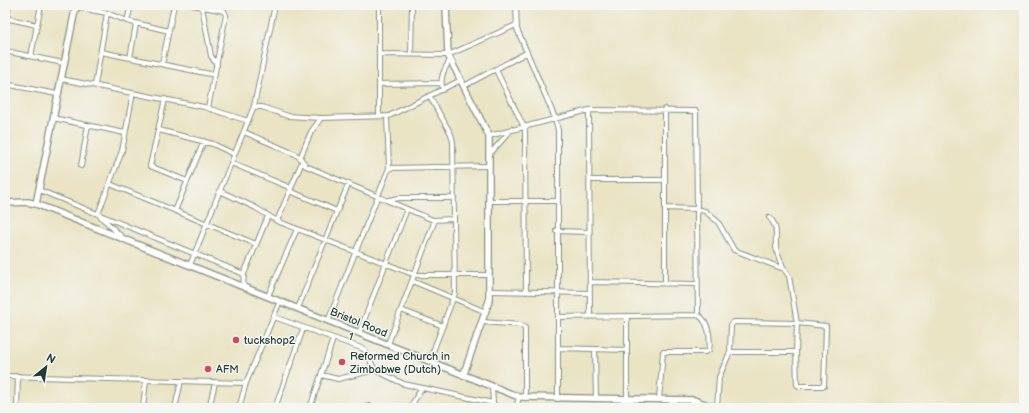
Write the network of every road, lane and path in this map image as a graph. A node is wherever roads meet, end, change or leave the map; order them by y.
1 (9, 5) edge
2 (41, 5) edge
3 (131, 5) edge
4 (174, 5) edge
5 (193, 5) edge
6 (276, 5) edge
7 (379, 5) edge
8 (412, 5) edge
9 (446, 5) edge
10 (516, 5) edge
11 (76, 6) edge
12 (202, 7) junction
13 (107, 13) junction
14 (6, 18) edge
15 (127, 21) junction
16 (136, 24) junction
17 (37, 25) junction
18 (516, 25) junction
19 (169, 31) junction
20 (5, 51) edge
21 (101, 52) junction
22 (526, 53) junction
23 (379, 54) junction
24 (411, 54) junction
25 (31, 56) junction
26 (130, 58) junction
27 (449, 58) junction
28 (63, 63) junction
29 (162, 64) junction
30 (217, 65) junction
31 (496, 70) junction
32 (215, 75) junction
33 (61, 79) junction
34 (441, 83) junction
35 (462, 83) junction
36 (5, 84) edge
37 (379, 84) junction
38 (95, 85) junction
39 (443, 90) junction
40 (133, 93) junction
41 (58, 94) junction
42 (430, 97) junction
43 (165, 99) junction
44 (254, 107) junction
45 (208, 108) junction
46 (665, 109) junction
47 (589, 110) junction
48 (379, 116) junction
49 (387, 117) junction
50 (53, 118) junction
51 (321, 118) junction
52 (555, 118) junction
53 (248, 121) junction
54 (88, 125) junction
55 (524, 126) junction
56 (513, 129) junction
57 (159, 130) junction
58 (244, 132) junction
59 (125, 133) junction
60 (489, 136) junction
61 (204, 141) junction
62 (234, 154) junction
63 (489, 155) junction
64 (301, 160) junction
65 (231, 162) junction
66 (81, 166) dead end
67 (489, 166) junction
68 (455, 167) junction
69 (389, 168) junction
70 (590, 180) junction
71 (665, 180) junction
72 (187, 181) junction
73 (349, 183) junction
74 (110, 184) junction
75 (39, 190) junction
76 (291, 190) junction
77 (220, 191) junction
78 (377, 195) junction
79 (454, 198) junction
80 (389, 200) junction
81 (489, 200) junction
82 (526, 201) junction
83 (558, 201) junction
84 (5, 202) edge
85 (36, 204) junction
86 (665, 208) junction
87 (407, 209) junction
88 (696, 209) junction
89 (176, 211) junction
90 (337, 211) junction
91 (98, 214) junction
92 (268, 216) junction
93 (769, 217) dead end
94 (454, 219) junction
95 (435, 220) junction
96 (277, 221) junction
97 (207, 224) junction
98 (297, 229) junction
99 (556, 230) junction
100 (589, 232) junction
101 (124, 239) junction
102 (326, 240) junction
103 (256, 244) junction
104 (355, 252) junction
105 (195, 253) junction
106 (385, 264) junction
107 (190, 265) junction
108 (784, 269) junction
109 (244, 274) junction
110 (415, 275) junction
111 (455, 275) junction
112 (490, 275) junction
113 (412, 282) junction
114 (590, 282) junction
115 (666, 284) junction
116 (697, 284) junction
117 (243, 286) junction
118 (490, 291) junction
119 (526, 292) junction
120 (557, 292) junction
121 (590, 293) junction
122 (268, 296) junction
123 (454, 299) junction
124 (280, 301) junction
125 (298, 308) junction
126 (401, 310) junction
127 (486, 312) junction
128 (698, 315) junction
129 (274, 317) junction
130 (558, 317) junction
131 (590, 317) junction
132 (627, 317) junction
133 (328, 321) junction
134 (483, 322) junction
135 (797, 323) junction
136 (443, 326) junction
137 (303, 329) junction
138 (359, 333) junction
139 (333, 339) junction
140 (388, 344) junction
141 (558, 348) junction
142 (595, 350) junction
143 (627, 350) junction
144 (730, 352) junction
145 (796, 352) junction
146 (429, 362) junction
147 (375, 370) junction
148 (321, 375) junction
149 (5, 376) edge
150 (18, 376) junction
151 (462, 376) junction
152 (146, 380) junction
153 (181, 381) junction
154 (215, 383) junction
155 (246, 383) junction
156 (492, 387) junction
157 (420, 389) junction
158 (522, 398) junction
159 (558, 399) junction
160 (596, 399) junction
161 (659, 399) junction
162 (628, 400) junction
163 (694, 400) junction
164 (494, 403) junction
165 (17, 408) edge
166 (143, 408) edge
167 (175, 408) edge
168 (209, 408) edge
169 (239, 408) edge
170 (275, 408) edge
171 (310, 408) edge
172 (359, 408) edge
173 (375, 408) edge
174 (410, 408) edge
175 (498, 408) edge
176 (516, 408) edge
177 (692, 408) edge
178 (716, 408) edge

1 - 14 street
2 - 17 street
3 - 15 street
4 - 19 street
5 - 12 street
6 - 44 street
7 - 23 street
8 - 24 street
9 - 27 street
10 - 18 street
11 - 13 street
11 - 28 street
12 - 30 street
12 - 30 street
13 - 15 street
13 - 21 street
14 - 17 street
15 - 16 street
16 - 19 street
16 - 26 street
17 - 25 street
18 - 22 street
18 - 27 street
19 - 29 street
20 - 25 street
21 - 26 street
21 - 38 street
22 - 31 street
22 - 52 street
23 - 24 street
23 - 37 street
24 - 27 street
25 - 28 street
26 - 29 street
27 - 34 street
27 - 35 street
28 - 33 street
29 - 32 street
30 - 32 street
31 - 35 street
31 - 55 street
32 - 45 street
33 - 38 street
33 - 41 street
34 - 37 street
34 - 39 street
35 - 39 street
35 - 60 street
36 - 41 street
37 - 48 street
38 - 40 street
39 - 42 street
40 - 43 street
40 - 59 street
41 - 50 street
42 - 49 street
42 - 68 street
43 - 45 street
43 - 57 street
44 - 51 street
44 - 53 street
45 - 53 street
46 - 47 street
46 - 71 street
46 - 88 street
47 - 52 street
47 - 70 street
48 - 49 street
48 - 51 street
49 - 69 street
50 - 54 street
50 - 75 street
51 - 64 street
52 - 55 street
52 - 83 street
53 - 58 street
54 - 59 street
54 - 66 street
55 - 56 street
55 - 82 street
56 - 60 street
56 - 63 street
57 - 61 street
57 - 72 street
58 - 62 street
58 - 64 street
59 - 74 street
60 - 63 street
61 - 62 street
61 - 72 street
62 - 65 street
63 - 67 street
64 - 73 street
64 - 76 street
65 - 76 street
65 - 77 street
67 - 68 street
67 - 81 street
68 - 69 street
68 - 79 street
69 - 78 street
70 - 71 street
70 - 100 street
71 - 86 street
72 - 89 street
73 - 78 street
73 - 90 street
74 - 89 street
74 - 91 street
75 - 85 street
75 - 91 street
76 - 90 street
76 - 96 street
77 - 92 street
77 - 97 street
78 - 80 street
78 - 104 street
79 - 80 street
79 - 94 street
80 - 87 street
81 - 82 street
81 - 112 street
82 - 83 street
82 - 119 street
83 - 99 street
84 - 85 street, Bristol Road
85 - 101 street, Bristol Road
86 - 88 street
86 - 115 street
87 - 95 street
87 - 106 street
88 - 108 street
88 - 116 street
89 - 97 street
90 - 102 street
91 - 101 street
91 - 105 street
92 - 96 street
92 - 103 street
93 - 108 street
94 - 95 street
94 - 111 street
95 - 110 street
96 - 98 street
97 - 103 street
97 - 105 street
98 - 102 street
98 - 122 street
99 - 100 street
99 - 120 street
100 - 114 street
101 - 107 street, Bristol Road
102 - 104 street
102 - 125 street
103 - 109 street
104 - 106 street
104 - 133 street
105 - 107 street
105 - 109 street
106 - 110 street
106 - 138 street
107 - 117 street, Bristol Road
108 - 135 street
109 - 117 street
110 - 111 street
110 - 113 street
111 - 112 street
111 - 123 street
112 - 118 street
113 - 123 street
113 - 126 street
114 - 115 street
114 - 121 street
115 - 116 street
116 - 128 street
117 - 122 street, Bristol Road
118 - 119 street
118 - 127 street
119 - 120 street
120 - 121 street
120 - 130 street
121 - 131 street
122 - 124 street, Bristol Road
123 - 127 street
123 - 136 street
124 - 125 street, Bristol Road
124 - 129 street
125 - 133 street, Bristol Road
126 - 136 street
126 - 140 street
127 - 134 street
128 - 132 street
128 - 161 street
129 - 137 street, 1
129 - 155 street
130 - 131 street
130 - 141 street
131 - 132 street
132 - 143 street
133 - 138 street, Bristol Road
134 - 151 street
134 - 158 street
135 - 144 street
135 - 145 street
135 - 145 street
136 - 146 street
137 - 139 street, 1
137 - 170 street
138 - 140 street, Bristol Road
139 - 147 street, 1
139 - 148 street
140 - 146 street, Bristol Road
141 - 142 street
141 - 159 street
142 - 143 street
142 - 160 street
143 - 162 street
144 - 145 street
144 - 178 street
146 - 151 street, Bristol Road
147 - 148 street
147 - 157 street
148 - 171 street
149 - 150 street
150 - 152 street
150 - 165 street
151 - 156 street, Bristol Road
152 - 153 street
152 - 166 street
153 - 154 street
153 - 167 street
154 - 155 street
154 - 168 street
155 - 169 street
156 - 158 street, Bristol Road
156 - 164 street
157 - 164 street
157 - 174 street
158 - 159 street, Bristol Road
158 - 176 street
159 - 160 street, Bristol Road
160 - 162 street, Bristol Road
161 - 162 street, Bristol Road
161 - 163 street, Bristol Road
163 - 177 street
163 - 178 street, Bristol Road
164 - 175 street
172 - 173 street

